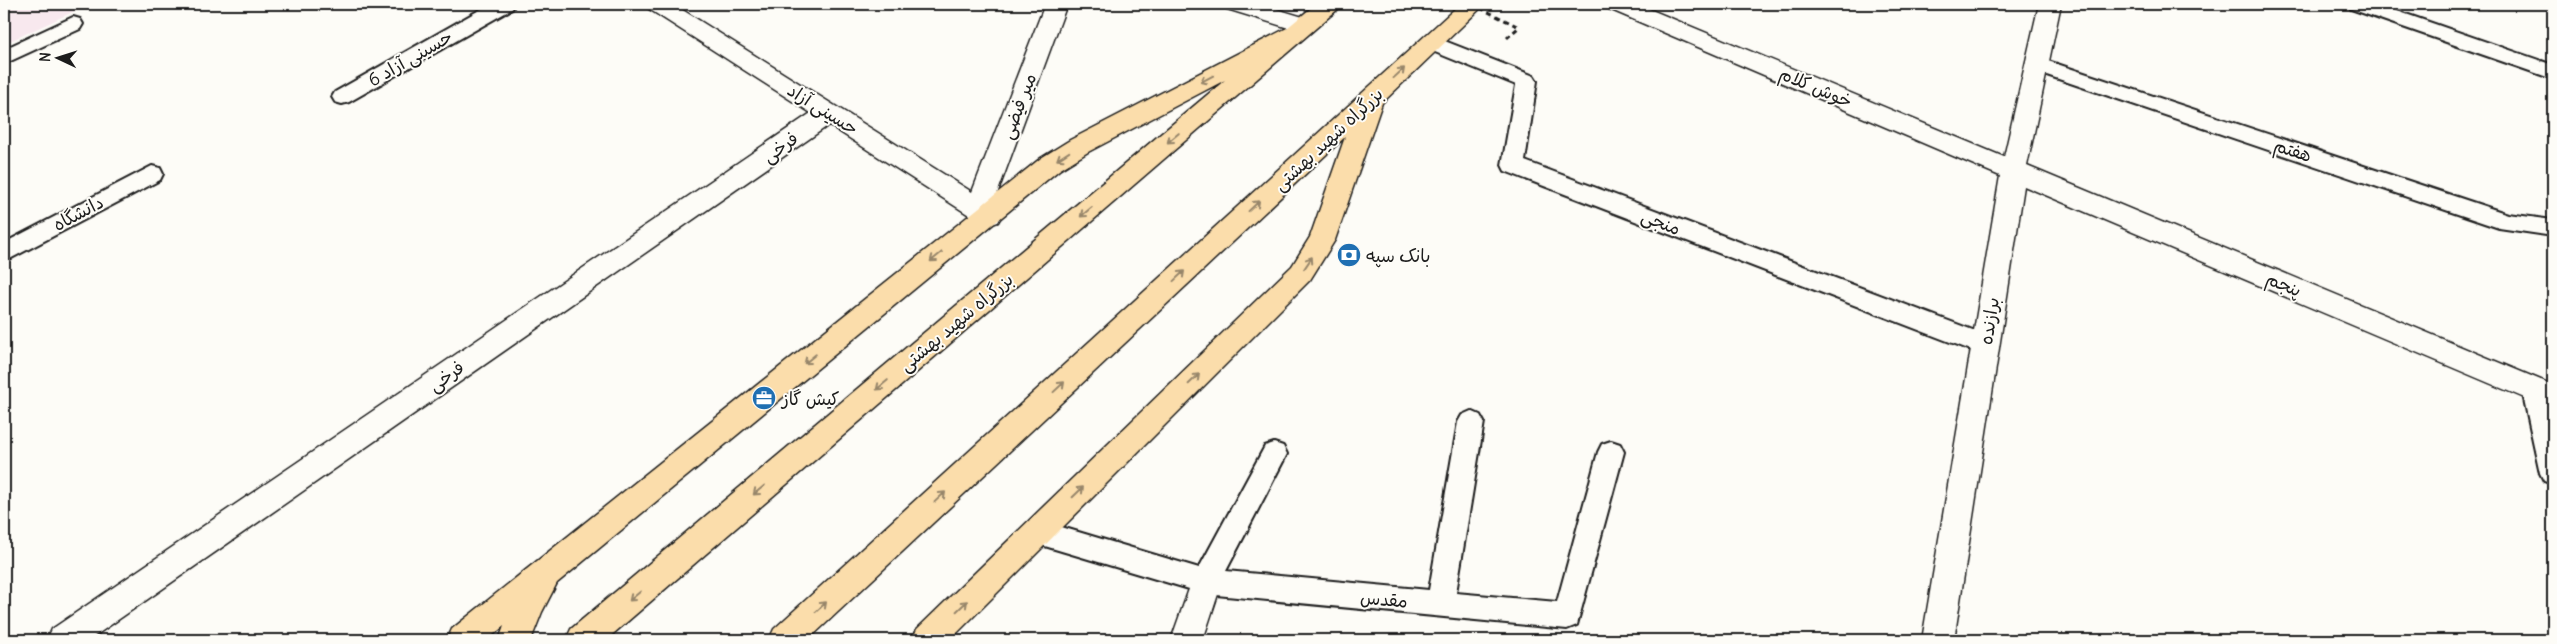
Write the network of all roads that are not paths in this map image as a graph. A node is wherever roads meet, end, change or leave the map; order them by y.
1 (505, 4) edge
2 (1056, 4) edge
3 (1235, 4) edge
4 (1330, 4) edge
5 (1473, 4) edge
6 (1617, 4) edge
7 (2050, 4) edge
8 (2358, 4) edge
9 (661, 5) edge
10 (72, 24) dead end
11 (1300, 29) junction
12 (1432, 43) junction
13 (4, 57) edge
14 (2036, 64) junction
15 (2553, 72) edge
16 (342, 97) dead end
17 (1371, 99) junction
18 (830, 112) junction
19 (2014, 170) junction
20 (152, 174) dead end
21 (984, 211) junction
22 (2553, 228) edge
23 (4, 253) edge
24 (1985, 345) junction
25 (2543, 394) edge
26 (1470, 422) dead end
27 (1611, 452) dead end
28 (1274, 454) dead end
29 (2553, 473) edge
30 (1038, 532) junction
31 (548, 571) junction
32 (1206, 582) junction
33 (1440, 604) junction
34 (63, 640) edge
35 (463, 640) edge
36 (515, 640) edge
37 (582, 640) edge
38 (785, 640) edge
39 (928, 640) edge
40 (1187, 640) edge
41 (1938, 640) edge

1 - 16 lane, حسینی آزاد 6
2 - 21 street, میر فیضی
3 - 11 street
4 - 11 highway, بزرگراه شهید بهشتی
5 - 12 highway, بزرگراه شهید بهشتی
6 - 19 street, خوش کلام
7 - 14 street, برازنده
8 - 15 lane
9 - 18 street, حسینی آزاد
10 - 13 lane
11 -> 21 highway
11 -> 37 highway, بزرگراه شهید بهشتی
17 -> 12 highway, بزرگراه شهید بهشتی
12 - 24 lane, منجی
14 - 19 street, برازنده
14 - 22 lane, هفتم
30 -> 17 highway
38 -> 17 highway, بزرگراه شهید بهشتی
18 - 21 street, حسینی آزاد
18 - 34 street, فرخی
19 - 24 street, برازنده
19 - 25 street, پنجم
20 - 23 lane, دانشگاه
21 -> 31 highway
24 - 41 street, برازنده
25 - 29 lane
26 - 33 lane
27 - 33 lane, مقدس
28 - 32 lane
30 - 32 lane, مقدس
39 -> 30 highway
31 - 35 highway
31 - 36 highway
32 - 33 lane, مقدس
32 - 40 street

